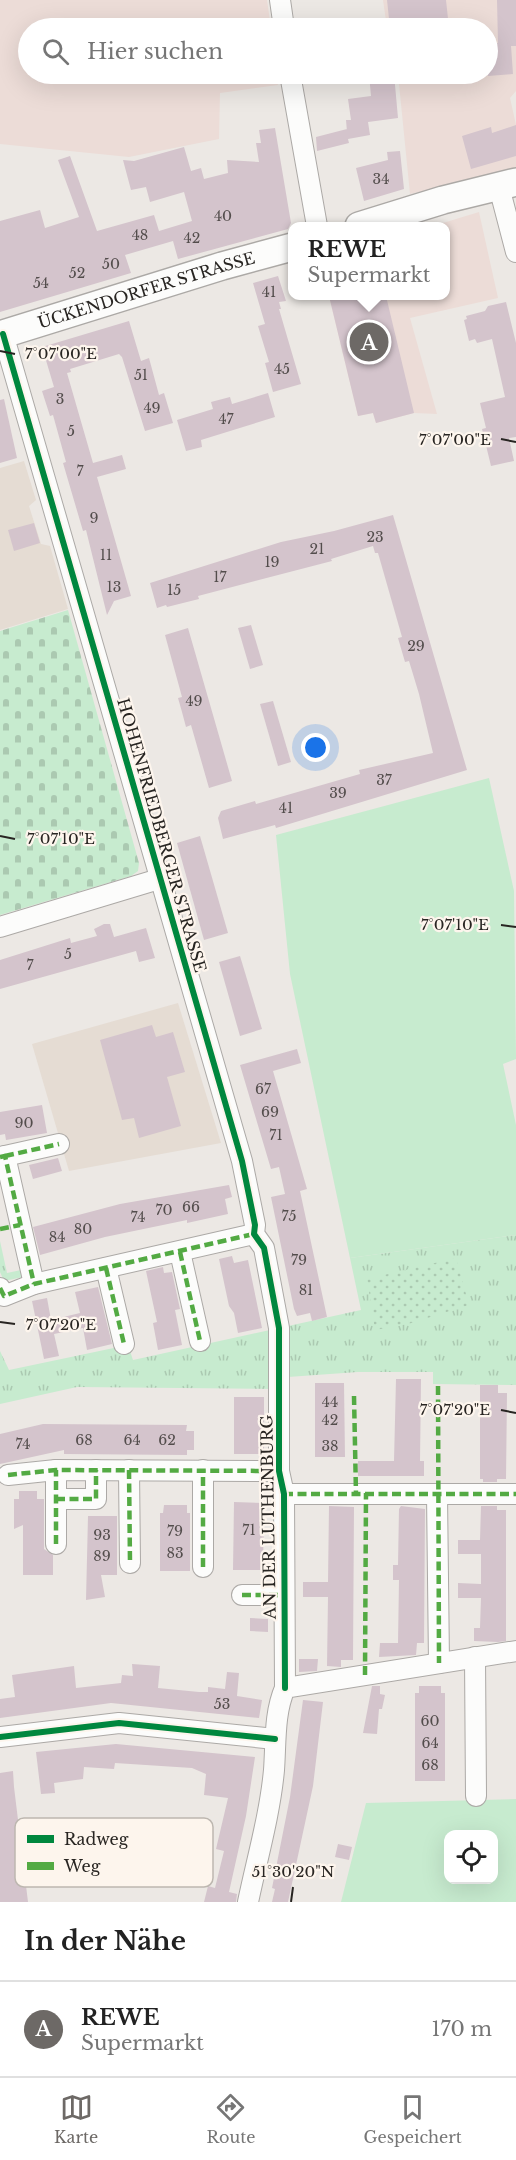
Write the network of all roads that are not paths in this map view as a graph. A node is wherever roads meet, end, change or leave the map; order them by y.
1 (280, 0) edge
2 (283, 18) edge
3 (292, 84) edge
4 (507, 185) edge
5 (316, 222) edge
6 (372, 222) edge
7 (288, 248) edge
8 (516, 252) edge
9 (1, 334) edge
10 (159, 879) junction
11 (0, 927) edge
12 (58, 1144) dead end
13 (2, 1156) edge
14 (254, 1234) junction
15 (180, 1252) junction
16 (106, 1268) junction
17 (34, 1284) junction
18 (0, 1288) edge
19 (200, 1341) dead end
20 (124, 1344) dead end
21 (281, 1345) joint
22 (56, 1470) junction
23 (96, 1470) junction
24 (129, 1470) junction
25 (203, 1470) junction
26 (279, 1471) junction
27 (8, 1475) dead end
28 (284, 1494) junction
29 (437, 1494) junction
30 (516, 1494) edge
31 (56, 1499) junction
32 (56, 1544) dead end
33 (130, 1563) dead end
34 (203, 1568) dead end
35 (242, 1594) dead end
36 (283, 1595) junction
37 (516, 1651) edge
38 (475, 1657) junction
39 (439, 1663) junction
40 (285, 1688) junction
41 (0, 1737) edge
42 (275, 1739) junction
43 (476, 1796) dead end
44 (248, 1902) edge

1 - 2 street
3 - 5 street
4 - 6 main road
4 - 8 street
7 - 9 main road, ÜCKENDORFER STRASSE
9 - 10 street, HOHENFRIEDBERGER STRASSE
10 - 11 street
10 - 14 street, HOHENFRIEDBERGER STRASSE
12 - 13 street
13 - 17 street
14 - 15 street
14 - 21 street, HOHENFRIEDBERGER STRASSE
15 - 16 street
15 - 19 street
16 - 17 street
16 - 20 street
17 - 18 street
21 - 26 street, AN DER LUTHENBURG
22 - 23 street, AN DER LUTHENBURG
22 - 27 street, AN DER LUTHENBURG
22 - 31 street
23 - 24 street, AN DER LUTHENBURG
23 - 31 street
24 - 25 street, AN DER LUTHENBURG
24 - 33 street
25 - 26 street, AN DER LUTHENBURG
25 - 34 street
26 - 28 street, AN DER LUTHENBURG
28 - 29 street, AN DER LUTHENBURG
28 - 36 street, AN DER LUTHENBURG
29 - 30 street, AN DER LUTHENBURG
29 - 39 street
31 - 32 street
35 - 36 street
36 - 40 street, AN DER LUTHENBURG
37 - 38 street
38 - 39 street
38 - 43 street
39 - 40 street
40 - 42 street, AN DER LUTHENBURG
41 - 42 street
42 - 44 street, AN DER LUTHENBURG

